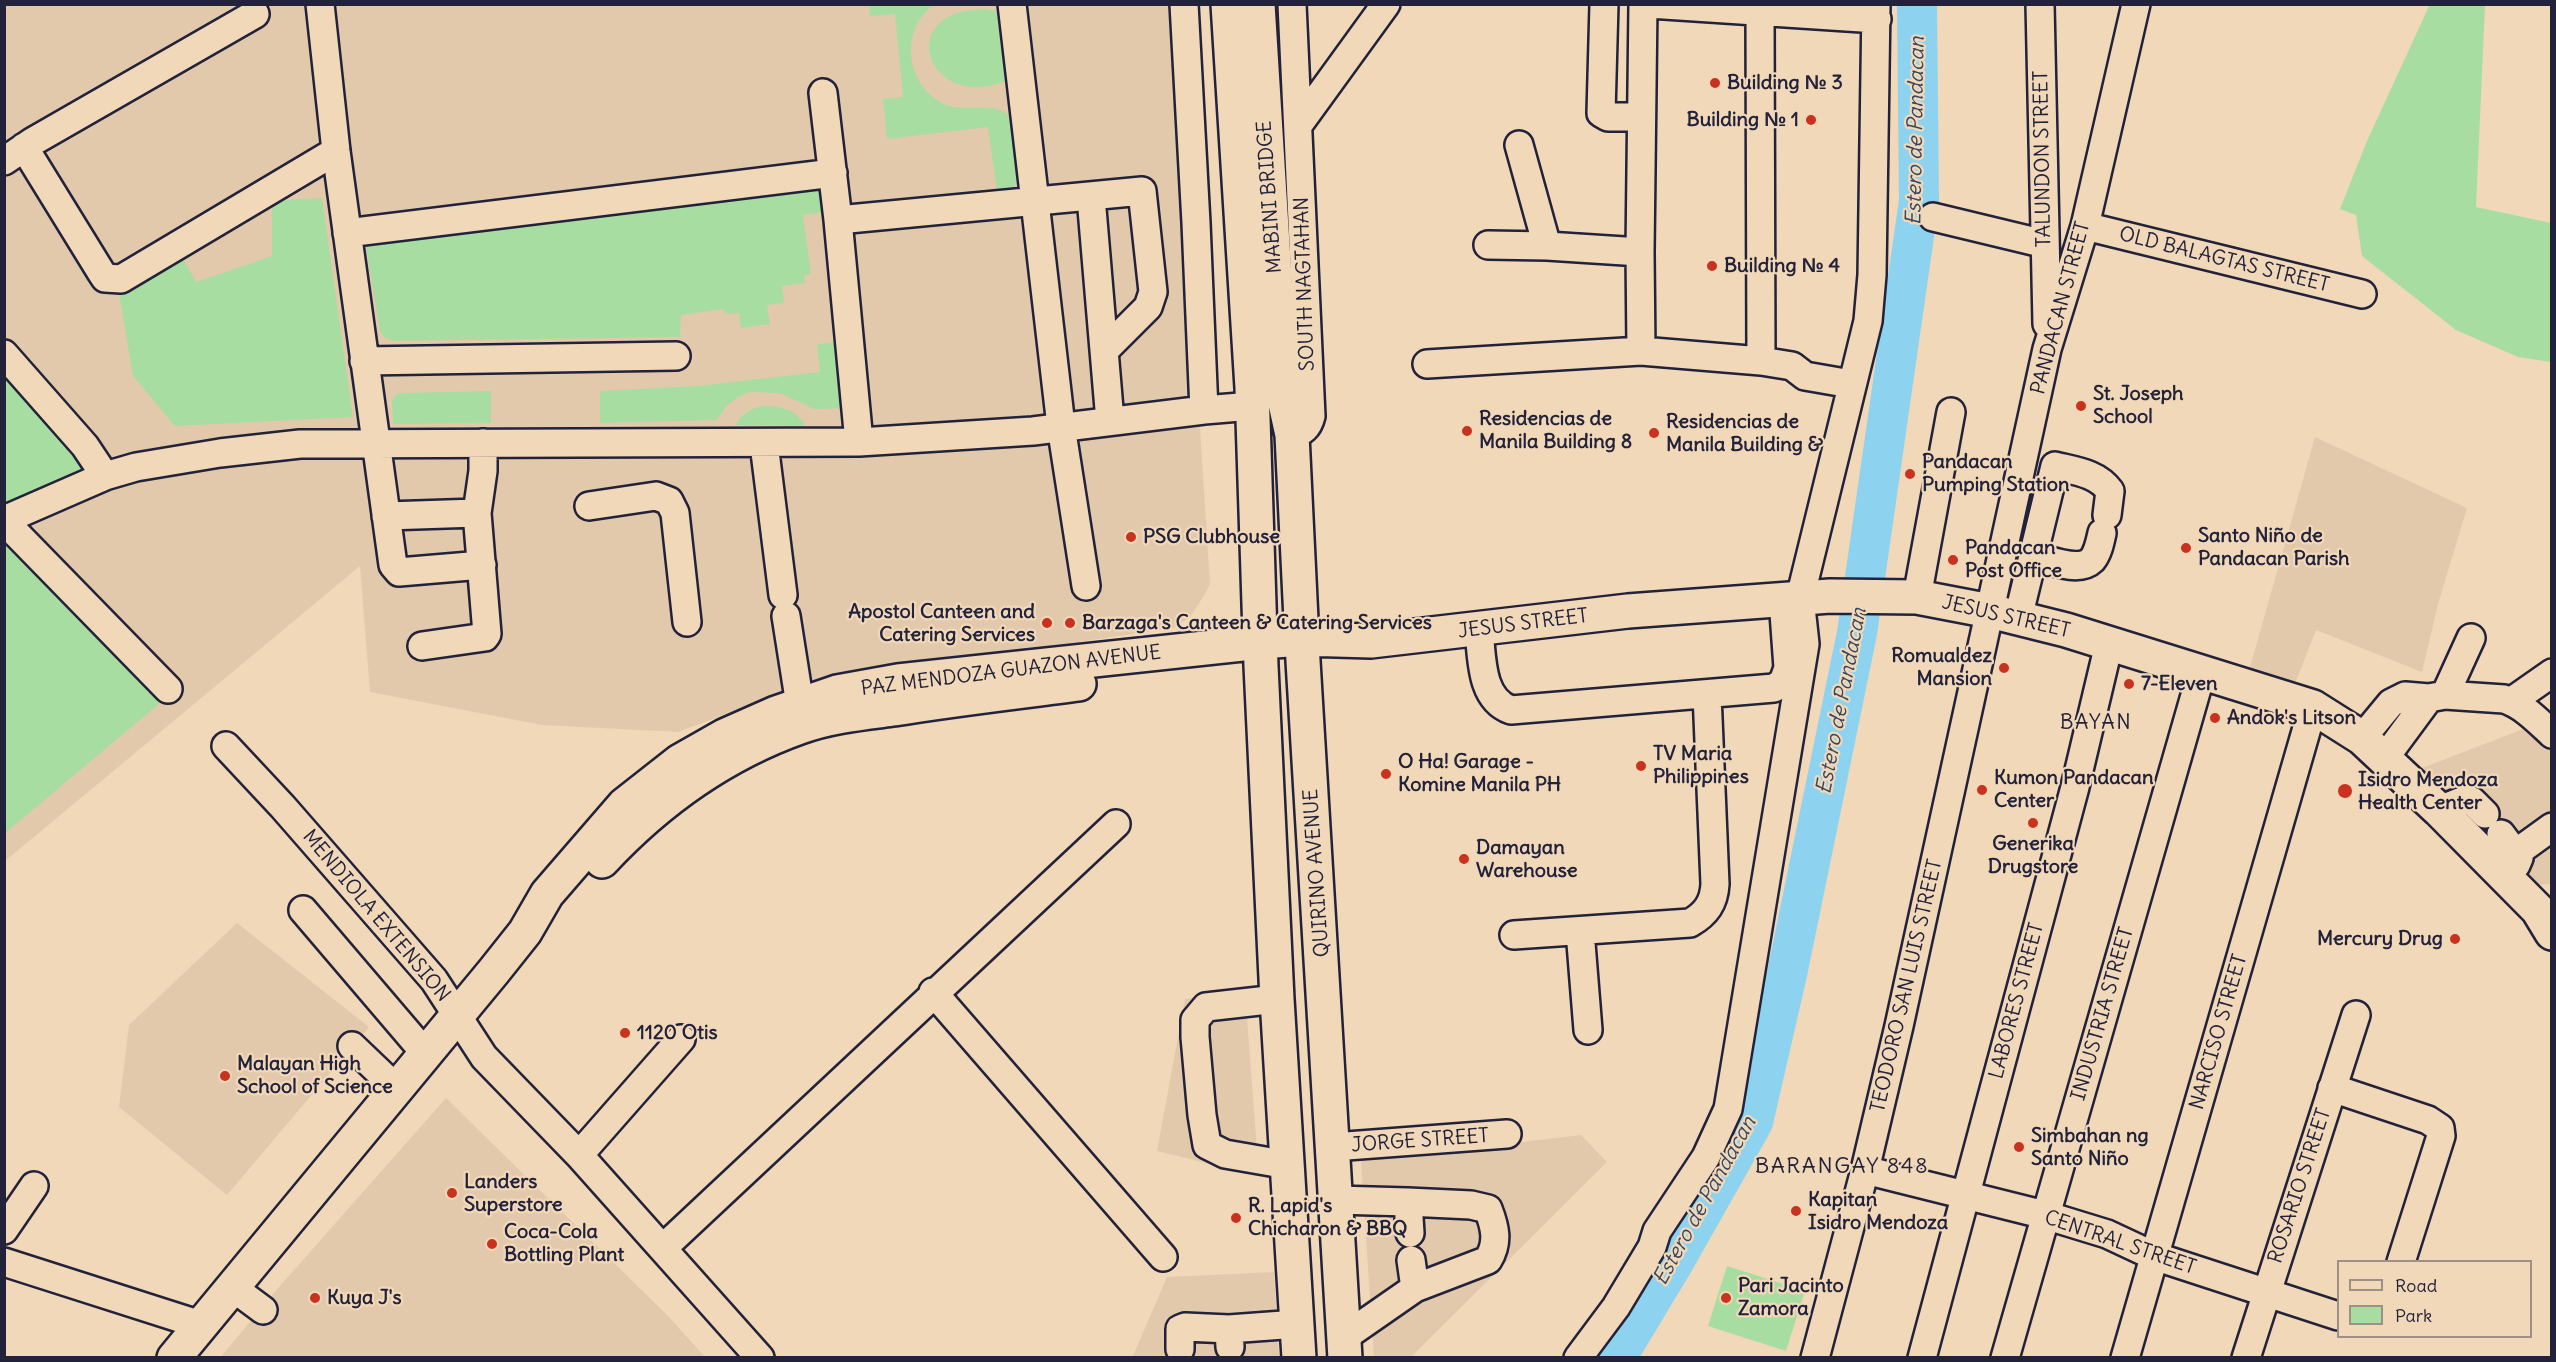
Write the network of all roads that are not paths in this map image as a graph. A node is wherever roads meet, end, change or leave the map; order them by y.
1 (320, 4) edge
2 (1012, 4) edge
3 (1184, 4) edge
4 (1228, 4) edge
5 (1258, 4) edge
6 (1292, 4) edge
7 (1386, 4) edge
8 (1604, 4) edge
9 (1643, 4) edge
10 (1649, 4) edge
11 (2040, 4) edge
12 (2136, 4) edge
13 (1760, 12) junction
14 (1876, 12) edge
15 (255, 14) dead end
16 (823, 93) dead end
17 (1641, 117) junction
18 (1299, 124) junction
19 (1519, 146) dead end
20 (336, 151) junction
21 (14, 154) edge
22 (833, 173) junction
23 (1091, 197) junction
24 (1035, 201) junction
25 (1933, 218) dead end
26 (838, 220) junction
27 (2085, 226) junction
28 (346, 233) junction
29 (2045, 244) junction
30 (1488, 245) dead end
31 (1547, 246) junction
32 (1640, 252) junction
33 (2362, 294) dead end
34 (2047, 349) junction
35 (1104, 351) junction
36 (1641, 351) junction
37 (4, 354) edge
38 (676, 356) dead end
39 (364, 361) junction
40 (1761, 361) junction
41 (1427, 364) dead end
42 (1854, 375) junction
43 (1262, 394) junction
44 (1204, 410) junction
45 (1951, 412) dead end
46 (1110, 421) junction
47 (1061, 426) junction
48 (1292, 435) junction
49 (859, 442) junction
50 (375, 443) junction
51 (483, 443) junction
52 (764, 444) junction
53 (105, 476) junction
54 (2013, 503) junction
55 (589, 506) dead end
56 (2043, 510) junction
57 (477, 513) junction
58 (386, 516) junction
59 (4, 521) edge
60 (2033, 556) junction
61 (482, 565) junction
62 (1086, 586) dead end
63 (1917, 597) junction
64 (1805, 598) junction
65 (2004, 615) junction
66 (687, 622) dead end
67 (1479, 630) junction
68 (2471, 638) dead end
69 (2109, 644) junction
70 (422, 646) dead end
71 (1303, 650) junction
72 (1261, 654) junction
73 (2202, 671) junction
74 (2552, 673) edge
75 (168, 689) dead end
76 (1707, 694) junction
77 (2437, 697) junction
78 (2512, 701) junction
79 (2313, 707) junction
80 (801, 714) junction
81 (2546, 722) edge
82 (225, 746) dead end
83 (2373, 748) junction
84 (2439, 810) junction
85 (1116, 824) dead end
86 (2552, 827) edge
87 (2501, 844) junction
88 (303, 910) dead end
89 (2547, 917) edge
90 (1580, 932) junction
91 (1514, 935) dead end
92 (1323, 977) junction
93 (1277, 989) junction
94 (933, 992) junction
95 (459, 1015) junction
96 (2356, 1015) dead end
97 (1588, 1030) dead end
98 (681, 1039) dead end
99 (352, 1046) dead end
100 (425, 1053) junction
101 (396, 1088) junction
102 (2332, 1088) junction
103 (1508, 1134) dead end
104 (1333, 1147) junction
105 (579, 1155) junction
106 (1865, 1170) junction
107 (1289, 1177) junction
108 (34, 1186) dead end
109 (1336, 1192) junction
110 (1965, 1196) junction
111 (1408, 1202) junction
112 (2045, 1215) junction
113 (4, 1230) edge
114 (1410, 1233) dead end
115 (663, 1248) junction
116 (2154, 1256) junction
117 (1163, 1257) dead end
118 (1411, 1260) dead end
119 (2402, 1260) edge
120 (4, 1262) edge
121 (232, 1287) junction
122 (1415, 1288) junction
123 (2266, 1292) junction
124 (263, 1310) dead end
125 (2337, 1316) edge
126 (1297, 1324) junction
127 (201, 1325) junction
128 (1344, 1348) edge
129 (1180, 1349) dead end
130 (174, 1358) edge
131 (760, 1358) edge
132 (1299, 1358) edge
133 (1578, 1358) edge
134 (1815, 1358) edge
135 (1922, 1358) edge
136 (2005, 1358) edge
137 (2125, 1358) edge
138 (2246, 1358) edge

1 - 20 street
2 - 24 street
3 - 44 street
4 - 43 main road, MABINI BRIDGE
5 - 43 main road, MABINI BRIDGE
6 - 18 street, SOUTH NAGTAHAN
7 - 18 street
8 - 17 street
9 - 17 street
10 - 13 street
11 - 29 street, TALUNDON STREET
12 - 27 street, PANDACAN STREET
13 - 14 street
13 - 40 street
14 - 42 street
15 - 21 street
16 - 22 street
17 - 32 street
18 - 48 street, SOUTH NAGTAHAN
19 - 31 street
20 - 21 street
20 - 28 street
22 - 26 street
22 - 28 street
23 - 24 street
23 - 35 street
23 - 35 street
24 - 26 street
24 - 47 street
25 - 29 street
26 - 49 street
27 - 33 street, OLD BALAGTAS STREET
27 - 34 street, PANDACAN STREET
28 - 39 street
29 - 34 street, TALUNDON STREET
30 - 31 street
31 - 32 street
32 - 36 street
34 - 54 street, PANDACAN STREET
35 - 46 street
36 - 40 street
36 - 41 street
37 - 53 street
38 - 39 street
39 - 50 street
40 - 42 street
42 - 64 street
43 - 44 street
43 - 48 main road, QUIRINO AVENUE
43 - 72 main road
44 - 46 street
45 - 63 street
46 - 47 street
47 - 49 street
47 - 62 street
48 - 71 main road, QUIRINO AVENUE
49 - 52 street
50 - 51 street
50 - 53 street
50 - 58 street
51 - 52 street
51 - 57 street
52 - 80 street
53 - 59 street
54 - 56 street
54 - 65 street, PANDACAN STREET
55 - 66 street
56 - 60 street
56 - 60 street
57 - 58 street
57 - 61 street
58 - 61 street
59 - 75 street
60 - 65 street
61 - 70 street
63 - 64 main road, JESUS STREET
63 - 65 main road, JESUS STREET
64 - 67 main road, JESUS STREET
64 - 76 street
64 - 133 street
65 - 69 main road, JESUS STREET
65 - 106 street, TEODORO SAN LUIS STREET
67 - 71 main road, JESUS STREET
67 - 76 street
68 - 77 street
69 - 73 main road, JESUS STREET
69 - 110 street, LABORES STREET
71 - 72 main road, PAZ MENDOZA GUAZON AVENUE
71 - 92 main road, QUIRINO AVENUE
72 - 80 main road, PAZ MENDOZA GUAZON AVENUE
72 - 93 main road
73 - 79 main road, JESUS STREET
73 - 112 street, INDUSTRIA STREET
74 - 78 street
76 - 90 street
77 - 78 street
77 - 83 street
78 - 81 street
79 - 83 main road, JESUS STREET
79 - 116 street, NARCISO STREET
80 - 95 main road, PAZ MENDOZA GUAZON AVENUE
82 - 95 street, MENDIOLA EXTENSION
83 - 84 main road, JESUS STREET
84 - 87 main road, JESUS STREET
84 - 87 street
85 - 94 street
86 - 87 street
87 - 89 main road, JESUS STREET
88 - 100 street
90 - 91 street
90 - 97 street
92 - 93 main road
92 - 104 main road, QUIRINO AVENUE
93 - 107 main road
93 - 107 street
94 - 115 street
94 - 117 street
95 - 100 main road, PAZ MENDOZA GUAZON AVENUE
95 - 105 street, MENDIOLA EXTENSION
96 - 102 street, ROSARIO STREET
98 - 105 street
99 - 101 street
100 - 101 main road, PAZ MENDOZA GUAZON AVENUE
101 - 121 main road, PAZ MENDOZA GUAZON AVENUE
102 - 119 street
102 - 123 street, ROSARIO STREET
103 - 104 street, JORGE STREET
104 - 109 main road, QUIRINO AVENUE
105 - 115 street, MENDIOLA EXTENSION
106 - 110 street, CENTRAL STREET
106 - 134 street, TEODORO SAN LUIS STREET
107 - 109 main road
107 - 126 main road
108 - 113 street
109 - 111 street
109 - 128 main road, QUIRINO AVENUE
110 - 112 street, CENTRAL STREET
110 - 135 street, LABORES STREET
111 - 114 street
111 - 122 street
112 - 116 street, CENTRAL STREET
112 - 136 street, INDUSTRIA STREET
115 - 131 street, MENDIOLA EXTENSION
116 - 123 street, CENTRAL STREET
116 - 137 street, NARCISO STREET
118 - 122 street
120 - 127 street
121 - 124 street
121 - 127 main road, PAZ MENDOZA GUAZON AVENUE
122 - 128 street
123 - 125 street, CENTRAL STREET
123 - 138 street, ROSARIO STREET
126 - 129 street
126 - 132 main road
127 - 130 main road, PAZ MENDOZA GUAZON AVENUE

